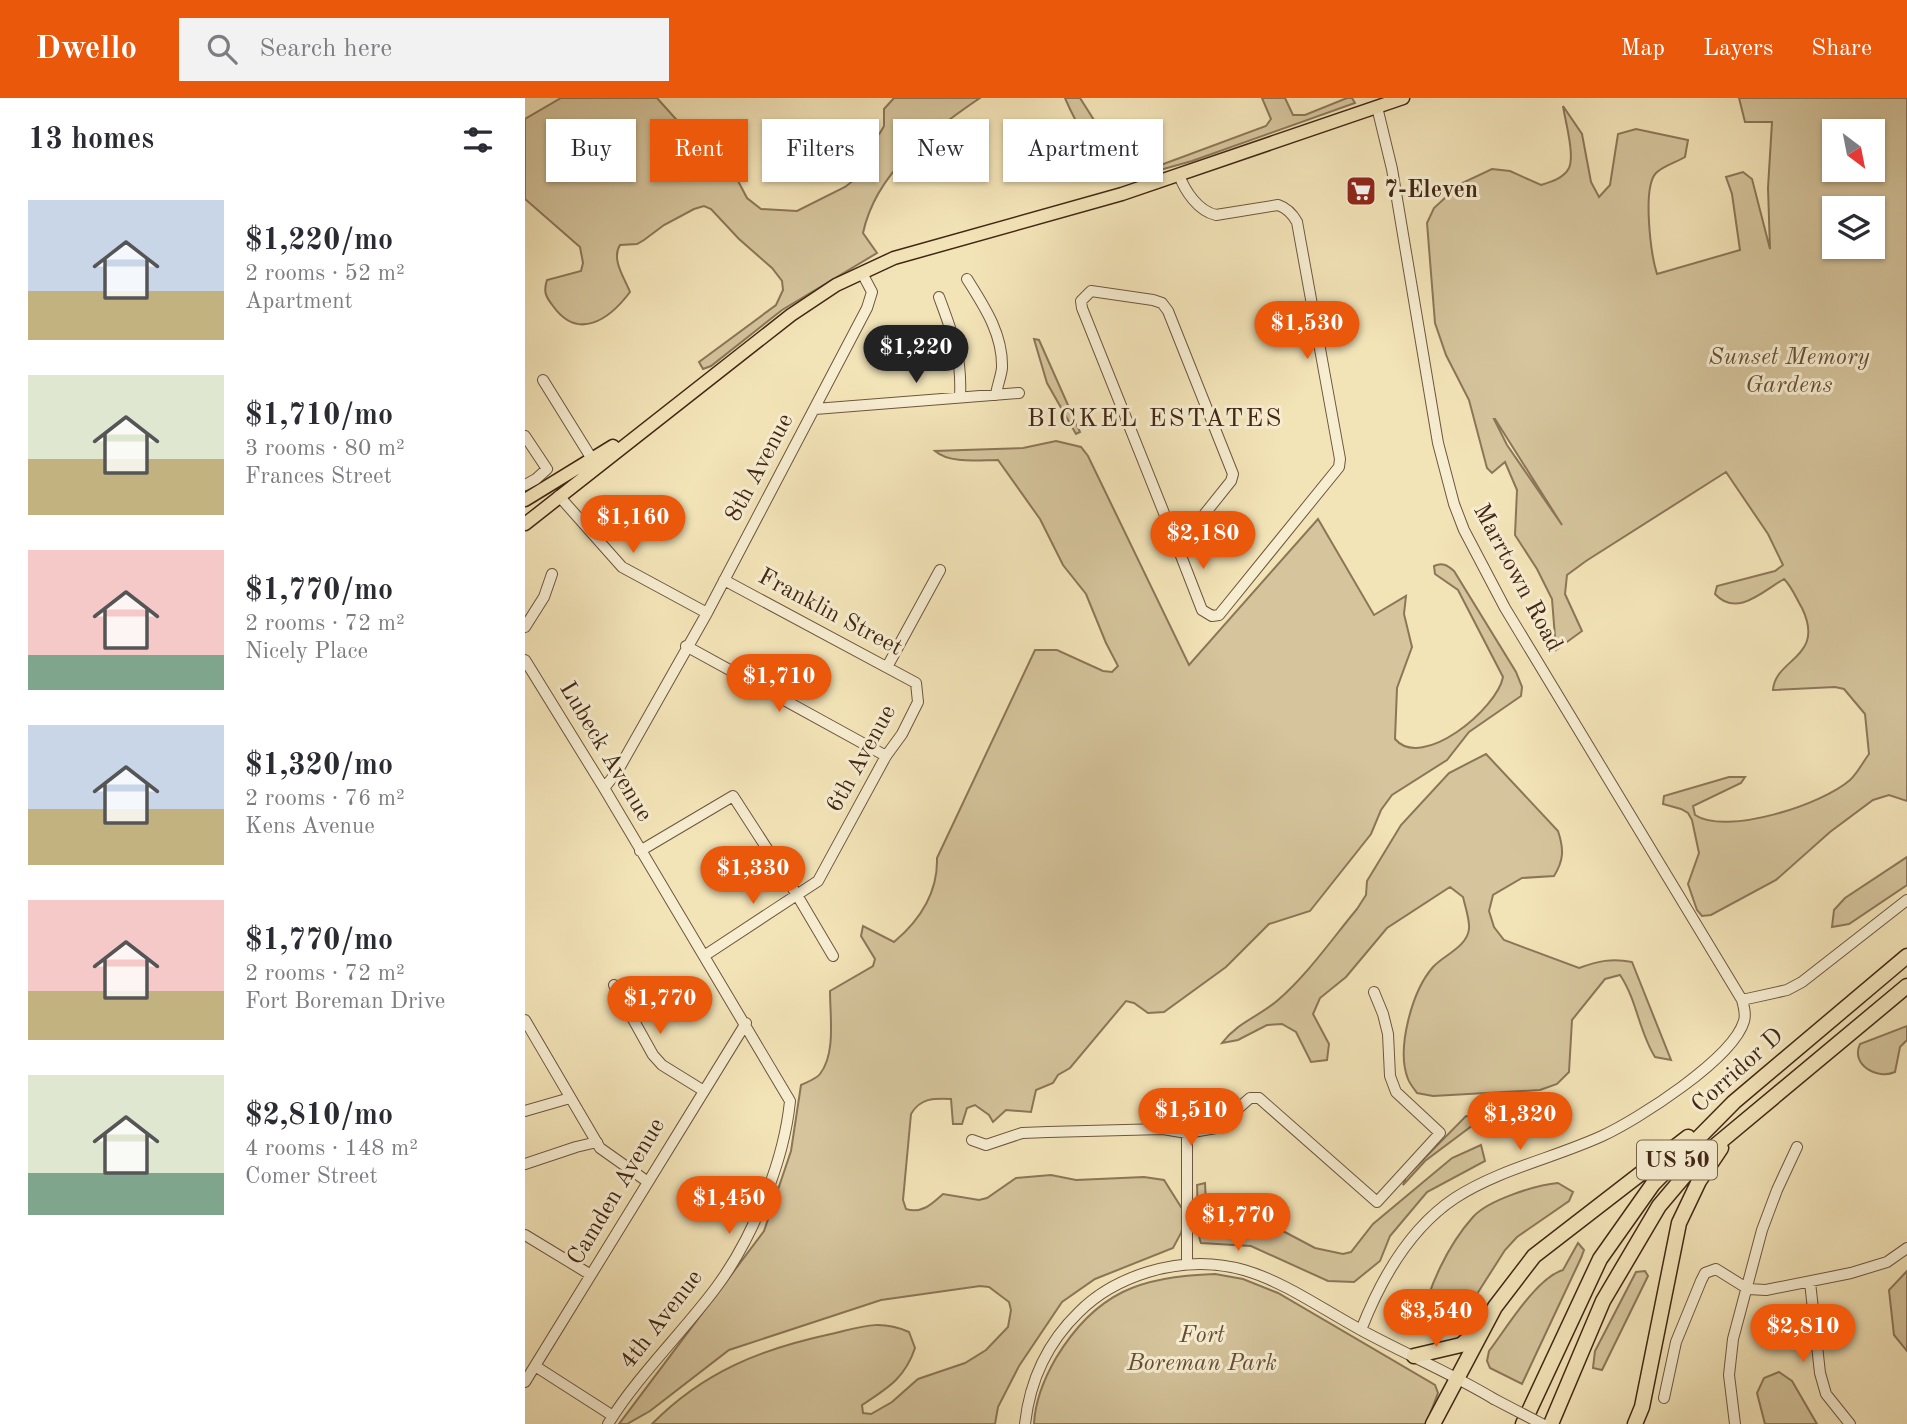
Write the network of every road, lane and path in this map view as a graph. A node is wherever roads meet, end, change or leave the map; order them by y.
1 (1403, 98) edge
2 (1377, 107) junction
3 (1179, 175) junction
4 (862, 273) junction
5 (967, 279) dead end
6 (940, 297) dead end
7 (543, 380) dead end
8 (1019, 393) dead end
9 (996, 395) junction
10 (960, 397) junction
11 (815, 409) junction
12 (650, 426) junction
13 (525, 436) edge
14 (592, 459) junction
15 (525, 485) edge
16 (559, 496) junction
17 (525, 500) edge
18 (525, 524) edge
19 (1176, 543) junction
20 (940, 570) dead end
21 (552, 574) dead end
22 (724, 580) junction
23 (707, 613) junction
24 (525, 627) edge
25 (686, 646) junction
26 (525, 660) edge
27 (887, 667) junction
28 (916, 683) joint
29 (886, 755) junction
30 (604, 788) junction
31 (640, 851) junction
32 (797, 895) junction
33 (1907, 900) edge
34 (704, 956) junction
35 (1907, 956) edge
36 (833, 957) dead end
37 (614, 985) dead end
38 (1907, 986) edge
39 (1374, 992) dead end
40 (1742, 1000) junction
41 (737, 1009) joint
42 (525, 1020) edge
43 (746, 1023) junction
44 (704, 1091) junction
45 (571, 1098) junction
46 (1734, 1102) junction
47 (525, 1111) edge
48 (1731, 1131) junction
49 (1187, 1133) junction
50 (972, 1140) dead end
51 (597, 1142) junction
52 (1797, 1147) dead end
53 (525, 1164) edge
54 (648, 1182) junction
55 (525, 1235) edge
56 (1907, 1248) edge
57 (1187, 1264) junction
58 (591, 1275) junction
59 (1810, 1282) junction
60 (1748, 1289) junction
61 (1486, 1323) junction
62 (1361, 1330) junction
63 (1414, 1356) junction
64 (535, 1366) junction
65 (1458, 1378) junction
66 (525, 1382) edge
67 (1664, 1398) dead end
68 (611, 1420) edge
69 (1025, 1424) edge
70 (1433, 1424) edge
71 (1524, 1424) edge
72 (1542, 1424) edge
73 (1551, 1424) edge
74 (1635, 1424) edge
75 (1735, 1424) edge
76 (1850, 1424) edge

1 - 2 main road
2 - 3 main road
2 - 40 street, Marrtown Road
3 - 4 main road
3 - 19 street
4 - 11 street, 8th Avenue
4 - 12 main road
5 - 9 street
6 - 10 street
7 - 14 street
8 - 9 street
9 - 10 street
10 - 11 street
11 - 22 street, 8th Avenue
12 - 14 main road
12 - 16 main road
13 - 15 street
14 - 17 main road
16 - 18 main road
16 - 23 street
19 - 19 street
20 - 27 street
21 - 24 street
22 - 23 street, 8th Avenue
22 - 27 street, Franklin Street
23 - 25 street, 8th Avenue
25 - 29 street
25 - 30 street, 8th Avenue
26 - 30 street, Lubeck Avenue
27 - 28 street, Franklin Street
28 - 29 street, 6th Avenue
29 - 32 street, 6th Avenue
30 - 31 street, Lubeck Avenue
31 - 32 street
31 - 34 street, Lubeck Avenue
32 - 34 street, 6th Avenue
32 - 36 street
33 - 40 street
34 - 41 street, Lubeck Avenue
35 - 46 highway, Corridor D / US 50
37 - 44 street
38 - 48 highway, Corridor D / US 50
39 - 49 street
40 - 62 street, Marrtown Road
41 - 43 street, 4th Avenue
42 - 45 street
43 - 44 street, Camden Avenue
43 - 68 street, 4th Avenue
44 - 54 street, Camden Avenue
45 - 47 street
45 - 51 street
46 - 61 highway
46 - 71 highway, Corridor D / US 50
48 - 73 highway, Corridor D / US 50
48 - 74 highway
49 - 50 street
49 - 57 street
51 - 53 street
51 - 54 street
52 - 60 street
54 - 58 street, Camden Avenue
55 - 58 street
56 - 59 street
57 - 62 street
57 - 69 street
58 - 64 street, Camden Avenue
59 - 60 street
59 - 76 street
60 - 67 street
60 - 75 street
61 - 63 highway
61 - 65 highway
62 - 63 street
63 - 65 street
64 - 66 street, Camden Avenue
64 - 68 street
65 - 70 highway
65 - 72 street, bridge

